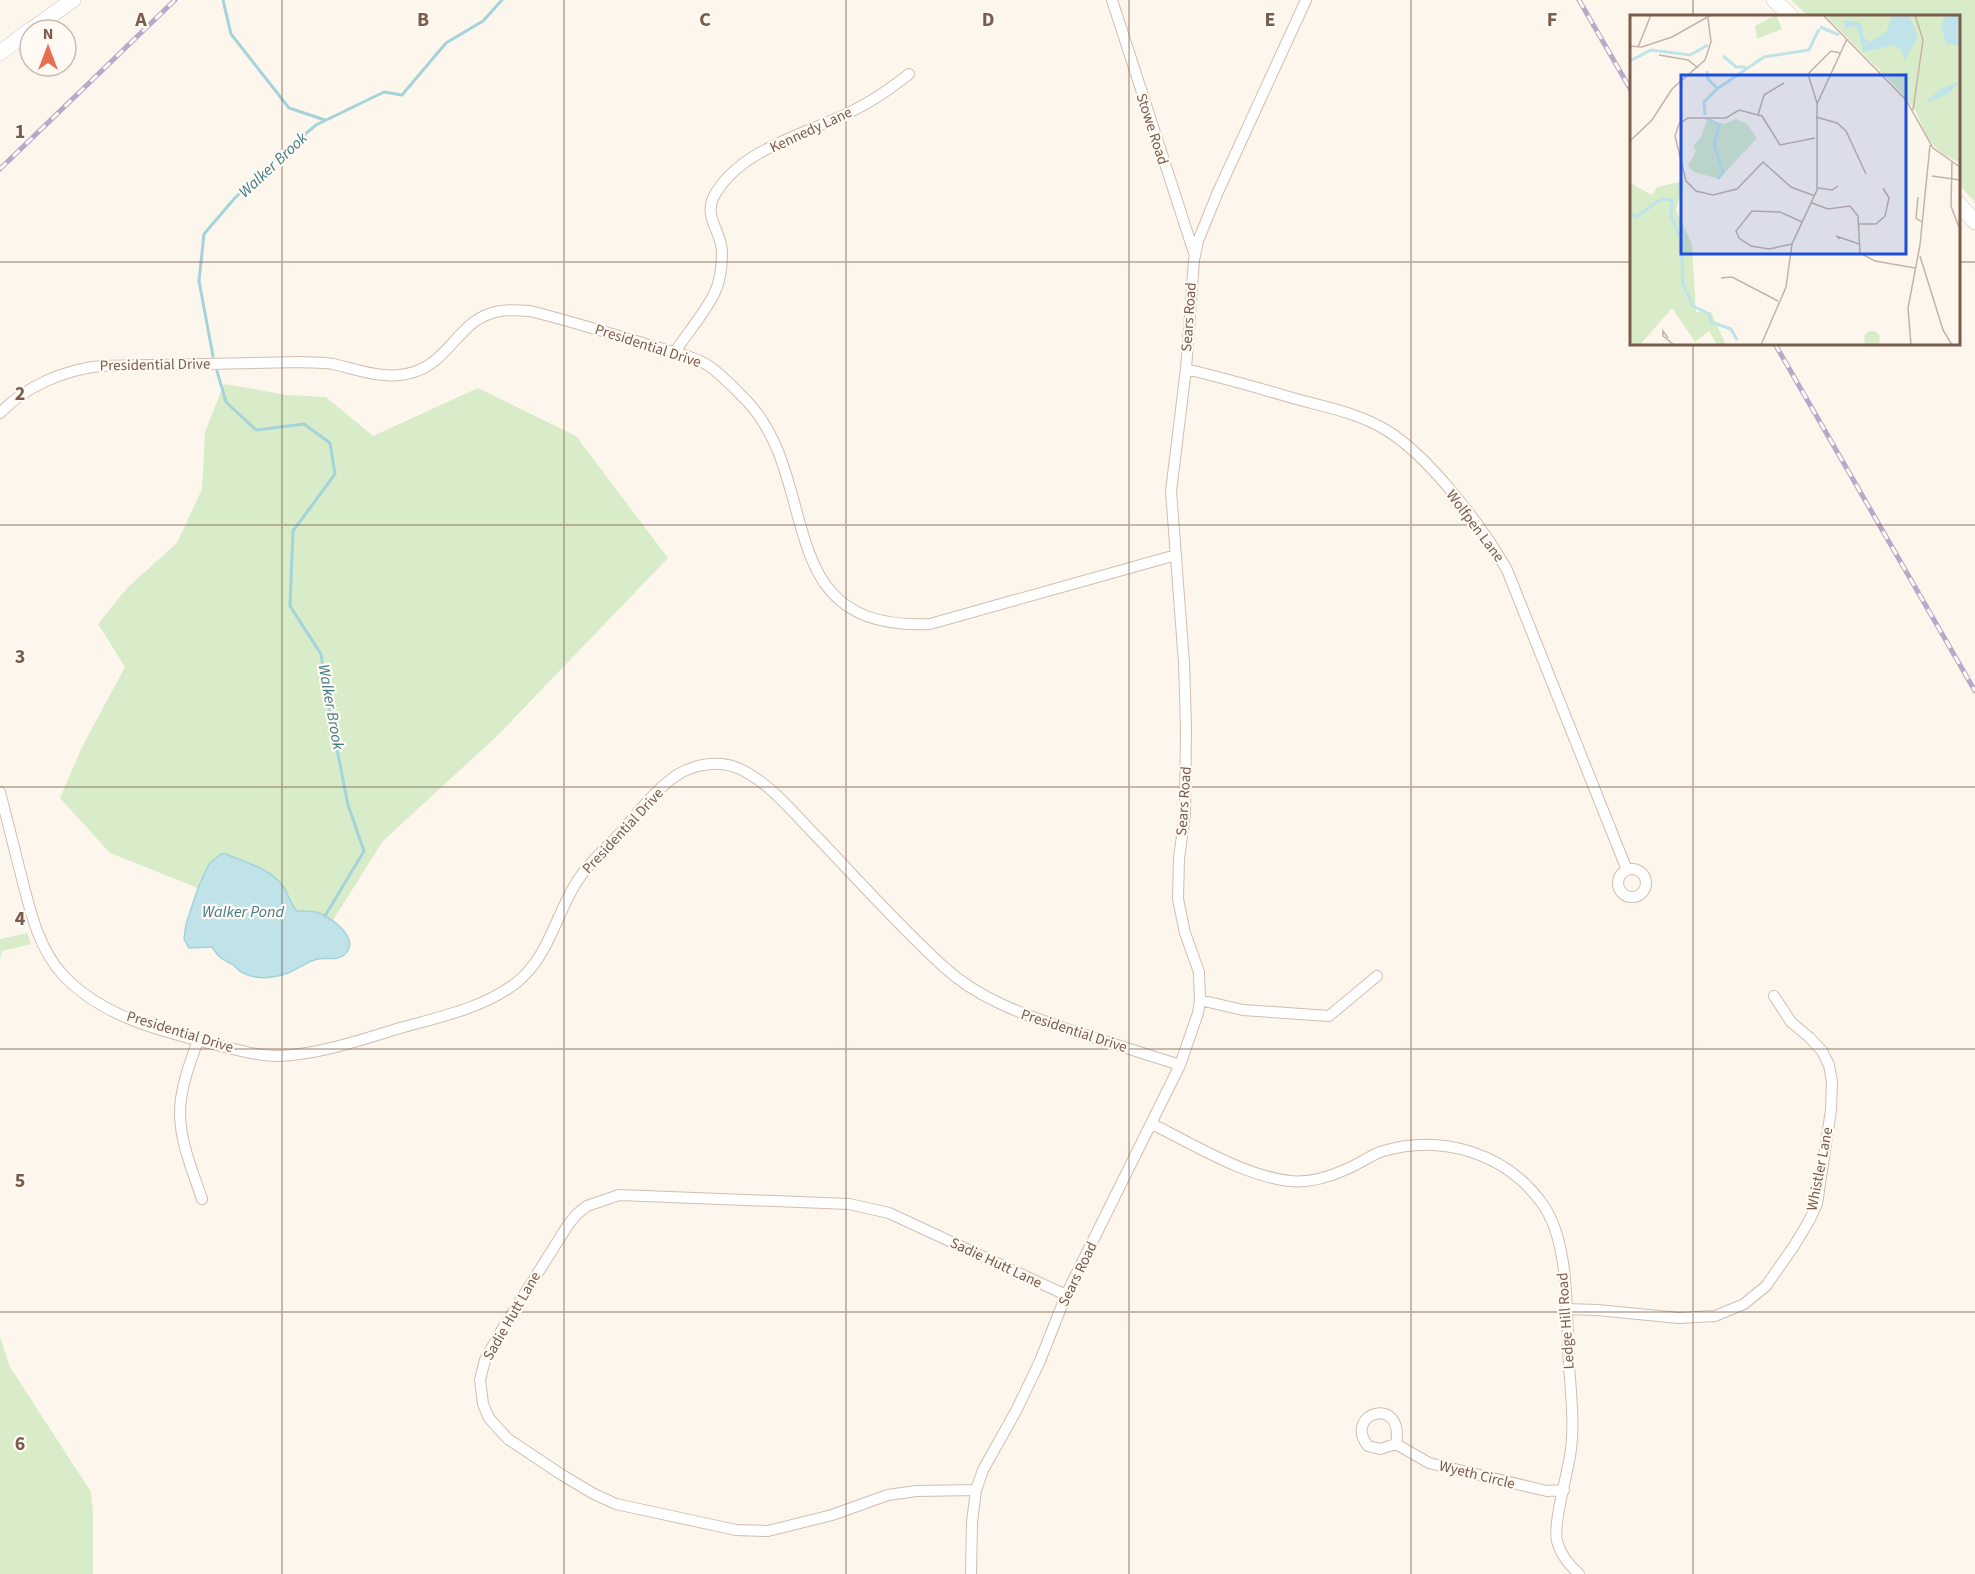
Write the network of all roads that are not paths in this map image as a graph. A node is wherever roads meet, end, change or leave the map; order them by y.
1 (73, 0) edge
2 (1112, 0) edge
3 (1306, 0) edge
4 (1774, 0) edge
5 (1790, 15) edge
6 (47, 18) edge
7 (18, 39) edge
8 (0, 53) edge
9 (909, 74) dead end
10 (1960, 204) edge
11 (1975, 222) edge
12 (1195, 257) junction
13 (674, 353) junction
14 (1186, 369) junction
15 (0, 413) edge
16 (1176, 555) junction
17 (0, 792) edge
18 (4, 823) edge
19 (1628, 870) dead end
20 (1377, 976) dead end
21 (1773, 996) dead end
22 (1200, 1000) junction
23 (198, 1040) junction
24 (1180, 1065) junction
25 (1152, 1124) junction
26 (202, 1199) dead end
27 (1066, 1295) junction
28 (1567, 1310) junction
29 (1396, 1444) dead end
30 (976, 1490) junction
31 (1564, 1490) junction
32 (971, 1574) edge
33 (1579, 1574) edge

1 - 6 street
2 - 12 street, Stowe Road
3 - 12 street, Sears Road
4 - 5 street
7 - 8 street
9 - 13 street, Kennedy Lane
10 - 11 street
12 - 14 street, Sears Road
13 - 15 street, Presidential Drive
13 - 16 street, Presidential Drive
14 - 16 street, Sears Road
14 - 19 street, Wolfpen Lane
16 - 22 street, Sears Road
17 - 18 street, Presidential Drive
18 - 23 street, Presidential Drive
20 - 22 street
21 - 28 street, Whistler Lane
22 - 24 street, Sears Road
23 - 24 street, Presidential Drive
23 - 26 street
24 - 25 street, Sears Road
25 - 27 street, Sears Road
25 - 28 street, Ledge Hill Road
27 - 30 street, Sears Road
27 - 30 street, Sadie Hutt Lane
28 - 31 street, Ledge Hill Road
29 - 31 street, Wyeth Circle
30 - 32 street, Sears Road
31 - 33 street, Ledge Hill Road

